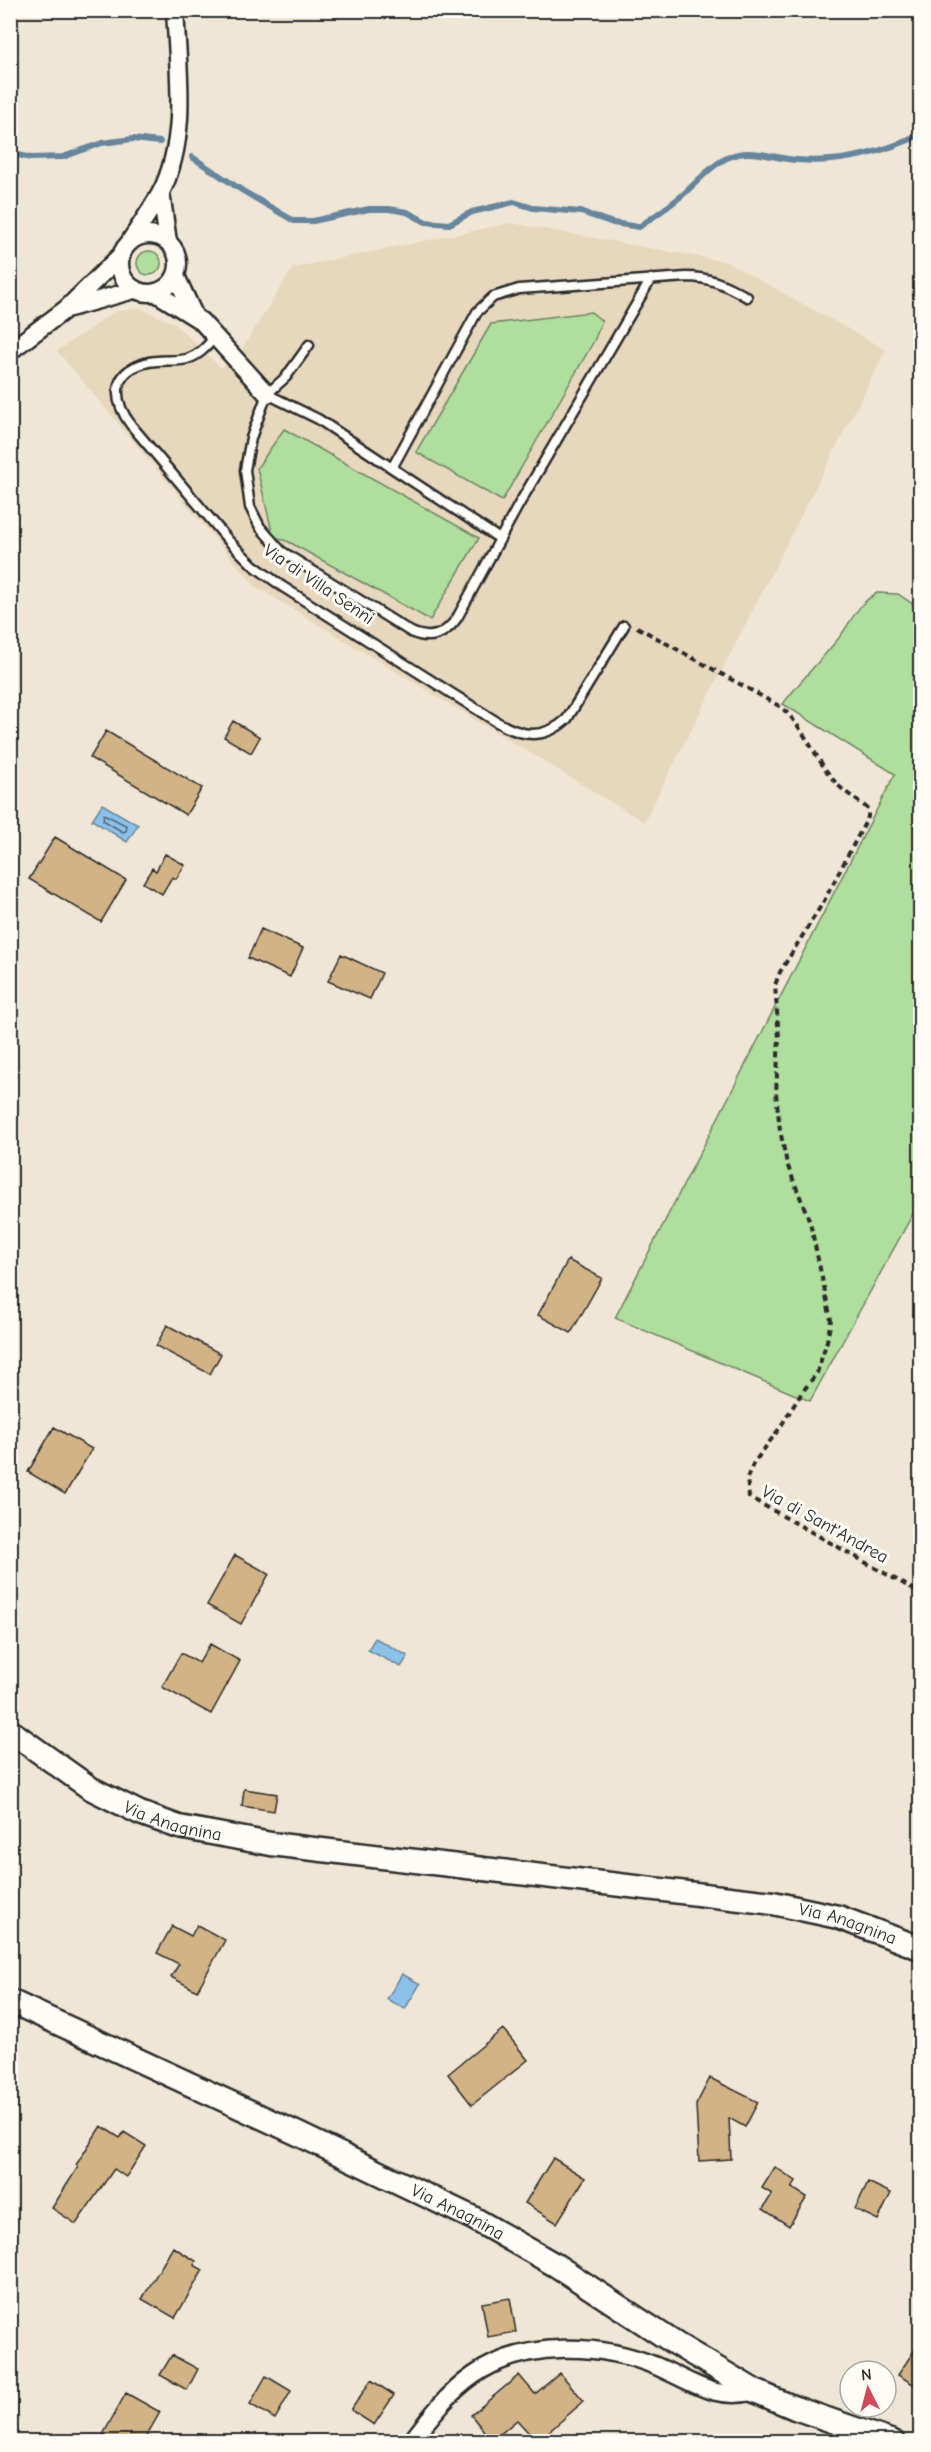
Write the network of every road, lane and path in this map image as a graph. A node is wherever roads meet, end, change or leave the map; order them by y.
1 (175, 10) edge
2 (161, 192) junction
3 (168, 242) junction
4 (126, 247) junction
5 (176, 276) junction
6 (651, 279) junction
7 (134, 290) junction
8 (156, 293) junction
9 (747, 297) dead end
10 (66, 309) junction
11 (194, 315) junction
12 (216, 335) junction
13 (309, 345) dead end
14 (10, 351) edge
15 (267, 394) junction
16 (392, 468) junction
17 (500, 539) junction
18 (624, 626) joint
19 (921, 1593) edge
20 (10, 1731) edge
21 (921, 1948) edge
22 (10, 2001) edge
23 (755, 2391) junction
24 (411, 2442) edge
25 (893, 2442) edge

1 - 2 street
2 - 3 street
2 - 4 street
3 - 4 street
3 - 5 street
4 - 7 street
4 - 10 street
5 - 8 street
5 - 11 street
6 - 9 lane
6 - 16 lane
6 - 17 lane
7 - 8 street
7 - 10 street
8 - 11 street
10 - 14 street
11 - 12 street
12 - 15 street
12 - 18 lane, Via di Villa Senni
13 - 15 lane
15 - 16 lane
15 - 17 lane
16 - 17 lane
18 - 19 path, Via di Sant'Andrea
20 - 21 main road, Via Anagnina
22 - 23 main road, Via Anagnina
23 - 24 street
23 - 25 main road, Via Anagnina

